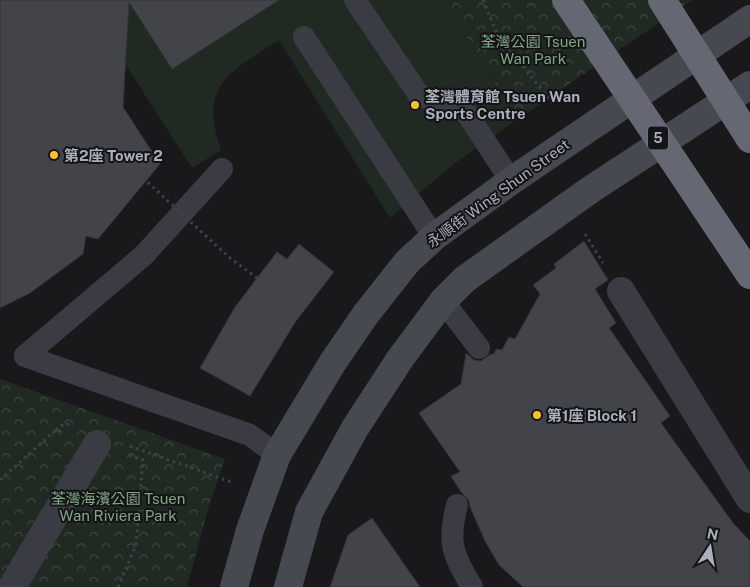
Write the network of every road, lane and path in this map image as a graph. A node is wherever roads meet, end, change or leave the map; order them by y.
1 (355, 0) edge
2 (483, 0) edge
3 (566, 0) edge
4 (662, 0) edge
5 (750, 19) edge
6 (304, 36) dead end
7 (750, 85) edge
8 (552, 104) dead end
9 (750, 139) edge
10 (222, 169) dead end
11 (143, 178) dead end
12 (511, 181) junction
13 (434, 237) junction
14 (750, 275) edge
15 (257, 278) dead end
16 (621, 291) dead end
17 (443, 301) junction
18 (479, 348) dead end
19 (74, 427) dead end
20 (56, 430) dead end
21 (97, 444) dead end
22 (129, 446) dead end
23 (277, 455) junction
24 (143, 460) dead end
25 (231, 482) dead end
26 (750, 498) edge
27 (457, 505) dead end
28 (12, 587) edge
29 (118, 587) edge
30 (234, 587) edge
31 (288, 587) edge
32 (472, 587) edge

1 - 12 lane
2 - 8 path
3 - 14 highway, 5, bridge
4 - 9 highway, bridge
5 - 12 street, 永順街 Wing Shun Street
6 - 13 lane
7 - 17 street
10 - 23 lane
11 - 15 path, bridge
12 - 13 street, 永順街 Wing Shun Street
13 - 23 street, 永順街 Wing Shun Street
16 - 26 street
17 - 18 lane
17 - 31 street
19 - 20 path
21 - 28 street
22 - 25 path
23 - 30 street, 永順街 Wing Shun Street
24 - 29 path
27 - 32 lane

